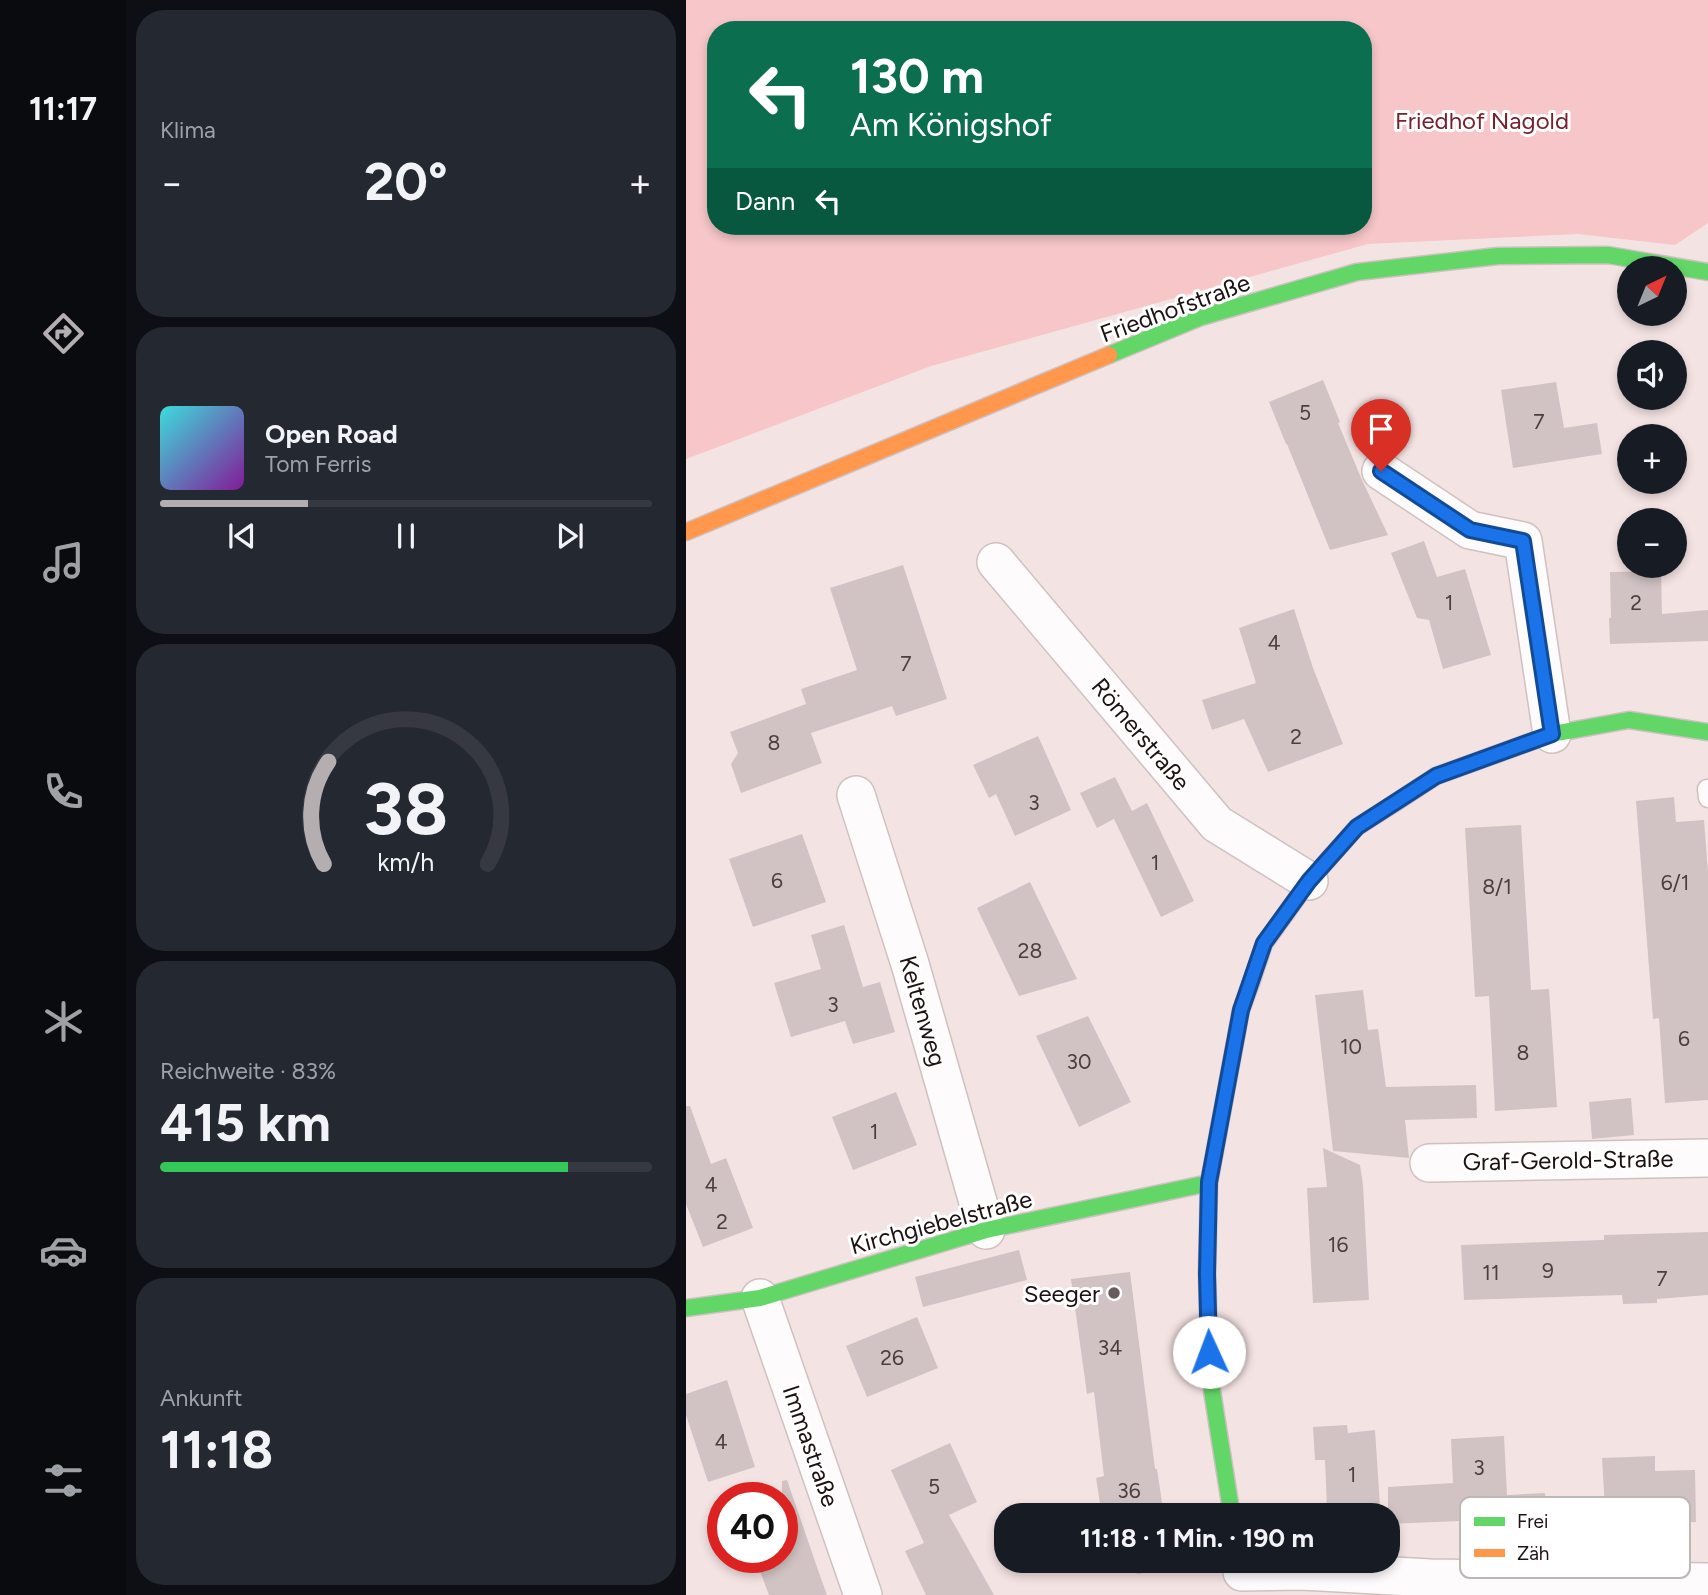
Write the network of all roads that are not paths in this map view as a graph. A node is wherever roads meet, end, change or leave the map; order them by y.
1 (1708, 272) edge
2 (1381, 471) dead end
3 (686, 532) edge
4 (996, 562) dead end
5 (1708, 732) edge
6 (1552, 734) junction
7 (856, 795) dead end
8 (1309, 881) junction
9 (1708, 1158) edge
10 (1429, 1163) dead end
11 (1209, 1182) junction
12 (986, 1230) junction
13 (760, 1298) junction
14 (686, 1307) edge
15 (1230, 1503) edge
16 (1243, 1576) edge
17 (1708, 1582) edge
18 (863, 1595) edge

1 - 3 street, Friedhofstraße
2 - 6 street
4 - 8 street, Römerstraße
5 - 6 street
6 - 8 street
7 - 12 street, Keltenweg
8 - 11 street
9 - 10 street, Graf-Gerold-Straße
11 - 12 street, Kirchgiebelstraße
11 - 15 street
12 - 13 street, Kirchgiebelstraße
13 - 14 street, Kirchgiebelstraße
13 - 18 street, Immastraße
16 - 17 street

